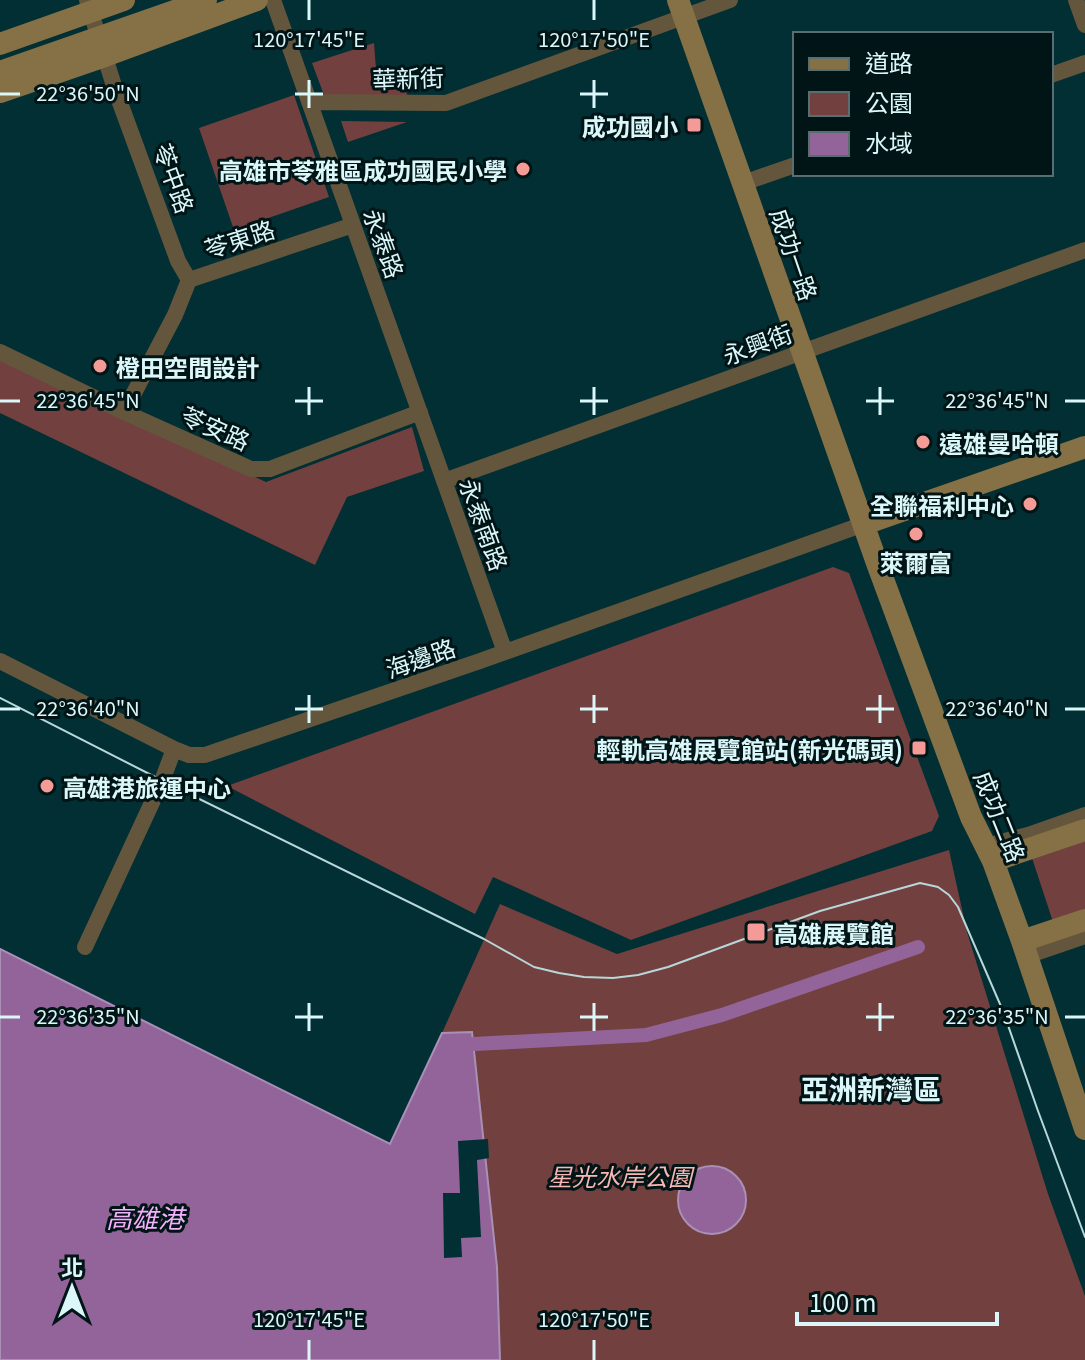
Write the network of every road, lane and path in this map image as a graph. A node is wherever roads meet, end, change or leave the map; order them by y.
1 (124, 0) edge
2 (206, 0) edge
3 (257, 0) edge
4 (273, 0) edge
5 (730, 0) edge
6 (1076, 0) edge
7 (88, 6) edge
8 (681, 9) edge
9 (1085, 25) edge
10 (0, 44) edge
11 (102, 48) junction
12 (1085, 63) edge
13 (0, 72) edge
14 (1053, 74) edge
15 (0, 92) edge
16 (309, 102) junction
17 (793, 166) edge
18 (743, 183) junction
19 (353, 225) junction
20 (1085, 250) edge
21 (189, 280) junction
22 (0, 352) edge
23 (802, 352) junction
24 (124, 412) junction
25 (420, 412) junction
26 (1085, 447) edge
27 (444, 481) junction
28 (864, 524) junction
29 (505, 652) junction
30 (0, 661) edge
31 (174, 749) junction
32 (1085, 815) edge
33 (1085, 830) edge
34 (990, 854) junction
35 (1085, 920) edge
36 (1085, 936) edge
37 (85, 947) dead end
38 (1025, 949) junction
39 (1085, 1129) edge

1 - 7 street
2 - 11 street
3 - 11 street
4 - 16 street, 永泰路
5 - 8 street, 華新街
6 - 9 street
7 - 10 street
7 - 11 street, 苓中路
8 - 16 street, 華新街
8 - 18 street, 成功一路
11 - 13 street
11 - 15 street
11 - 21 street, 苓中路
12 - 14 street
16 - 19 street, 永泰路
17 - 18 street
18 - 23 street, 成功一路
19 - 21 street, 苓東路
19 - 25 street, 永泰路
20 - 23 street, 永興街
21 - 24 street, 苓東路
22 - 24 street, 苓安路
23 - 27 street, 永興街
23 - 28 street, 成功一路
24 - 25 street, 苓安路
25 - 27 street, 永泰南路
26 - 28 street
27 - 29 street, 永泰南路
28 - 29 street, 海邊路
28 - 34 street, 成功二路
29 - 31 street, 海邊路
30 - 31 street, 海邊路
31 - 37 street
32 - 34 street
33 - 34 street
34 - 38 street, 成功二路
35 - 38 street
36 - 38 street
38 - 39 street, 成功二路

